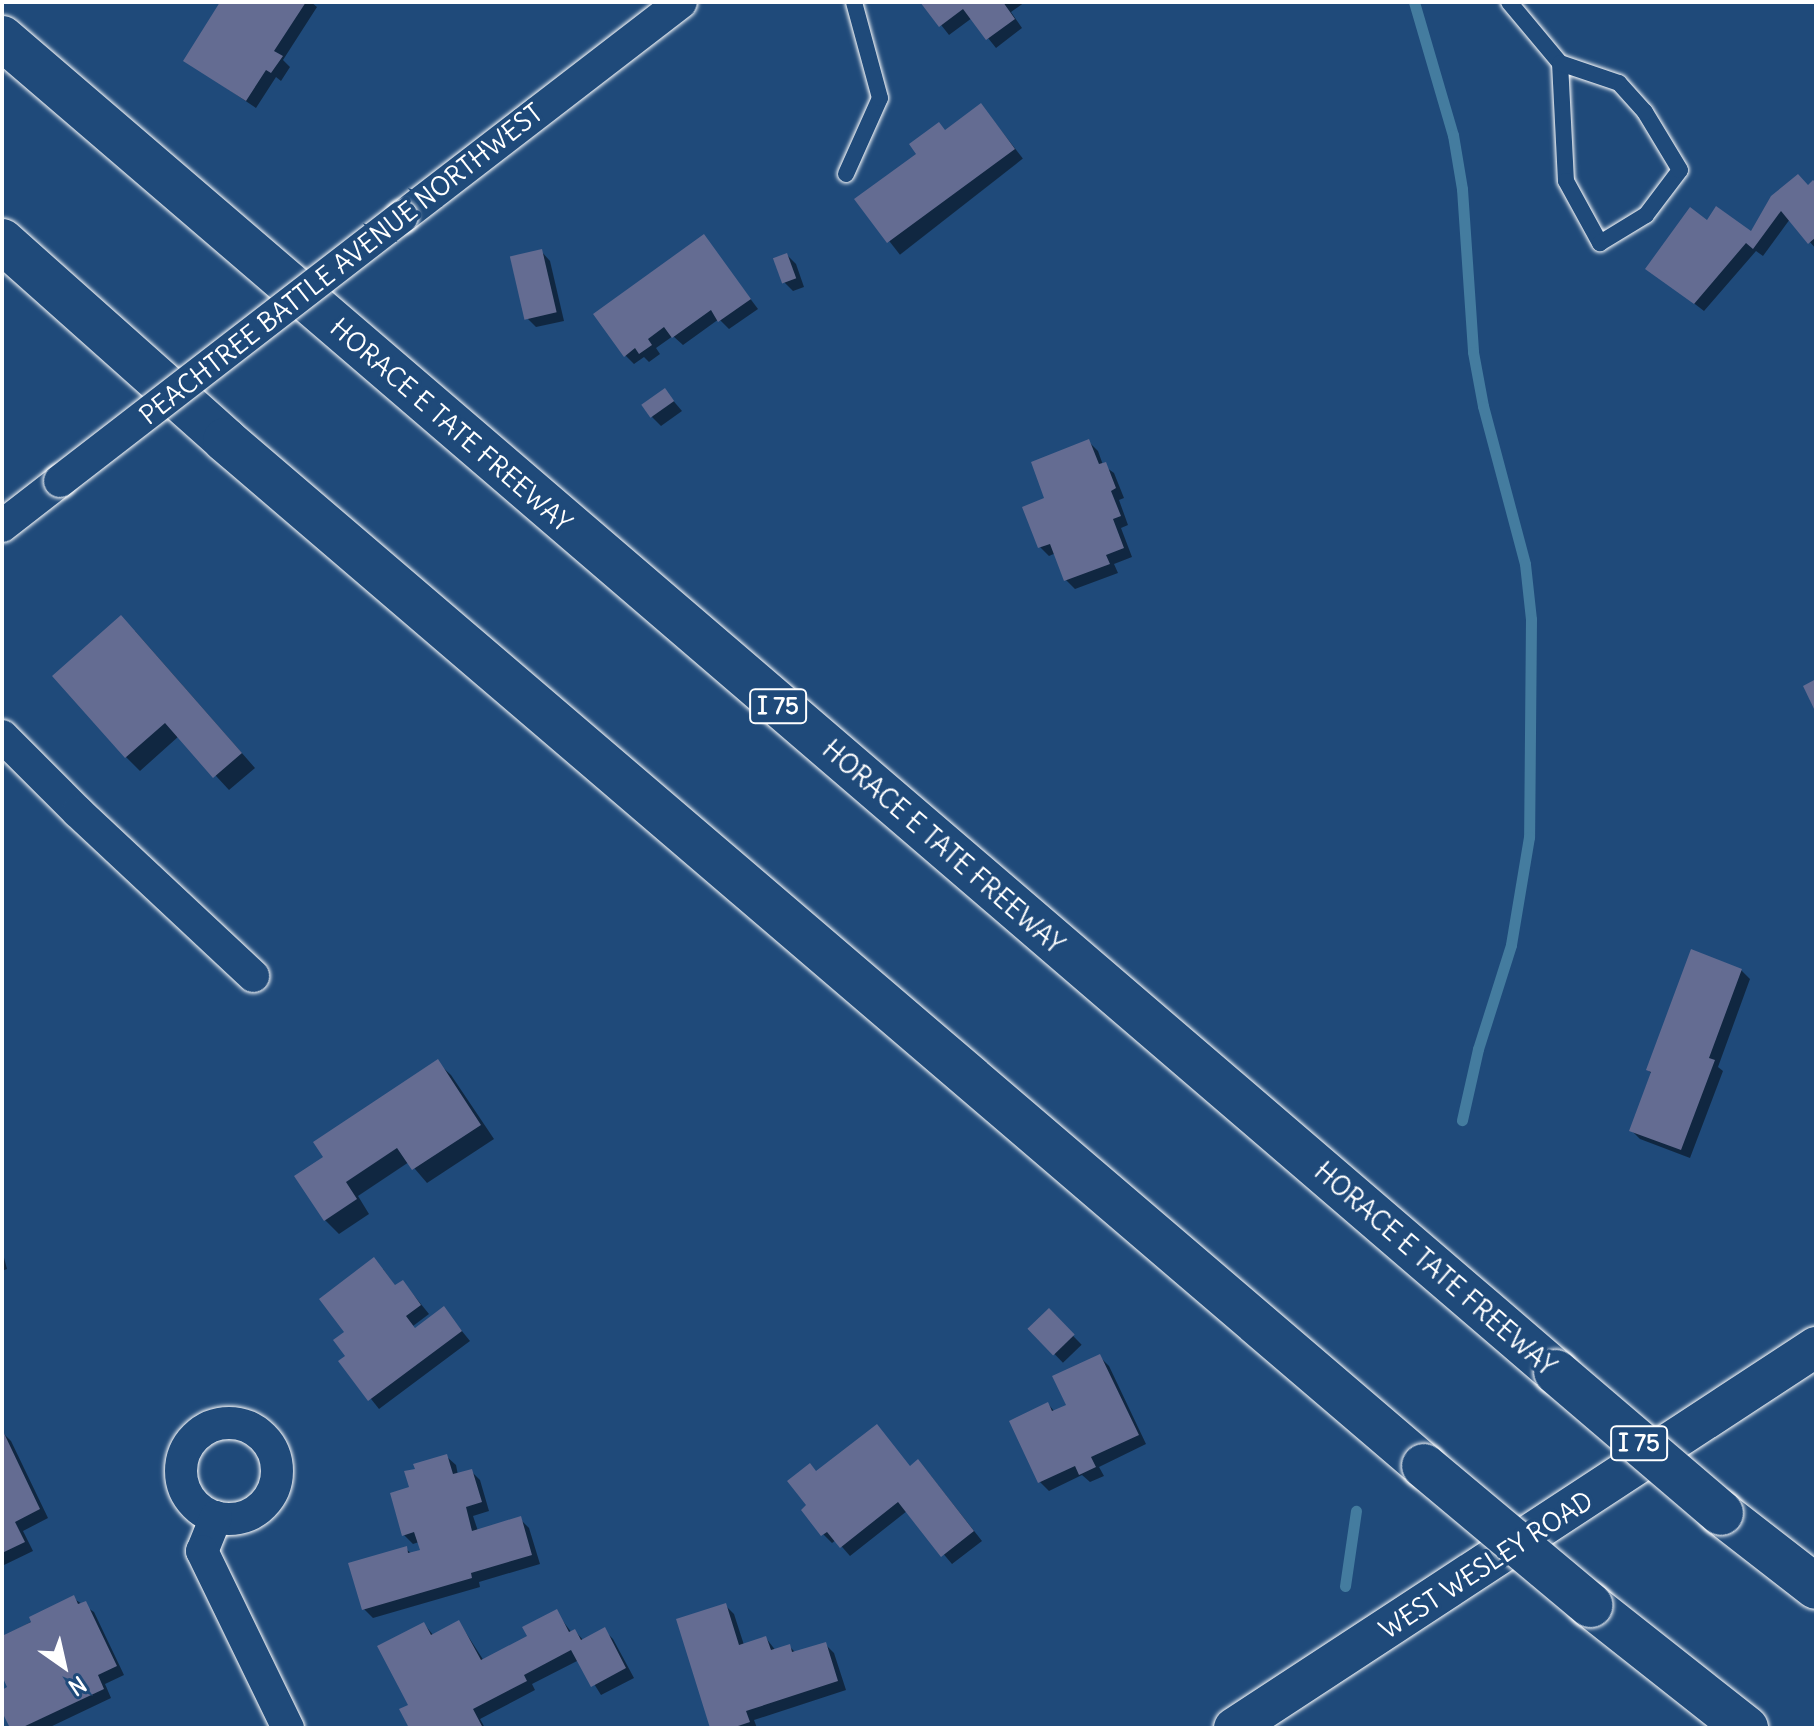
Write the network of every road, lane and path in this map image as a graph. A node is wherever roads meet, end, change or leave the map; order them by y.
1 (681, 2) edge
2 (854, 2) edge
3 (1509, 2) edge
4 (2, 38) edge
5 (1560, 63) junction
6 (846, 174) dead end
7 (2, 241) edge
8 (2, 526) edge
9 (2, 736) edge
10 (253, 976) dead end
11 (1816, 1347) edge
12 (216, 1517) dead end
13 (1816, 1587) edge
14 (288, 1728) edge
15 (1234, 1728) edge
16 (1746, 1728) edge

1 - 8 street, PEACHTREE BATTLE AVENUE NORTHWEST, bridge
2 - 6 lane
3 - 5 lane
4 - 13 highway, HORACE E TATE FREEWAY / I 75, bridge
5 - 5 lane
7 - 16 highway, bridge
9 - 10 street
11 - 15 street, WEST WESLEY ROAD
12 - 14 street

